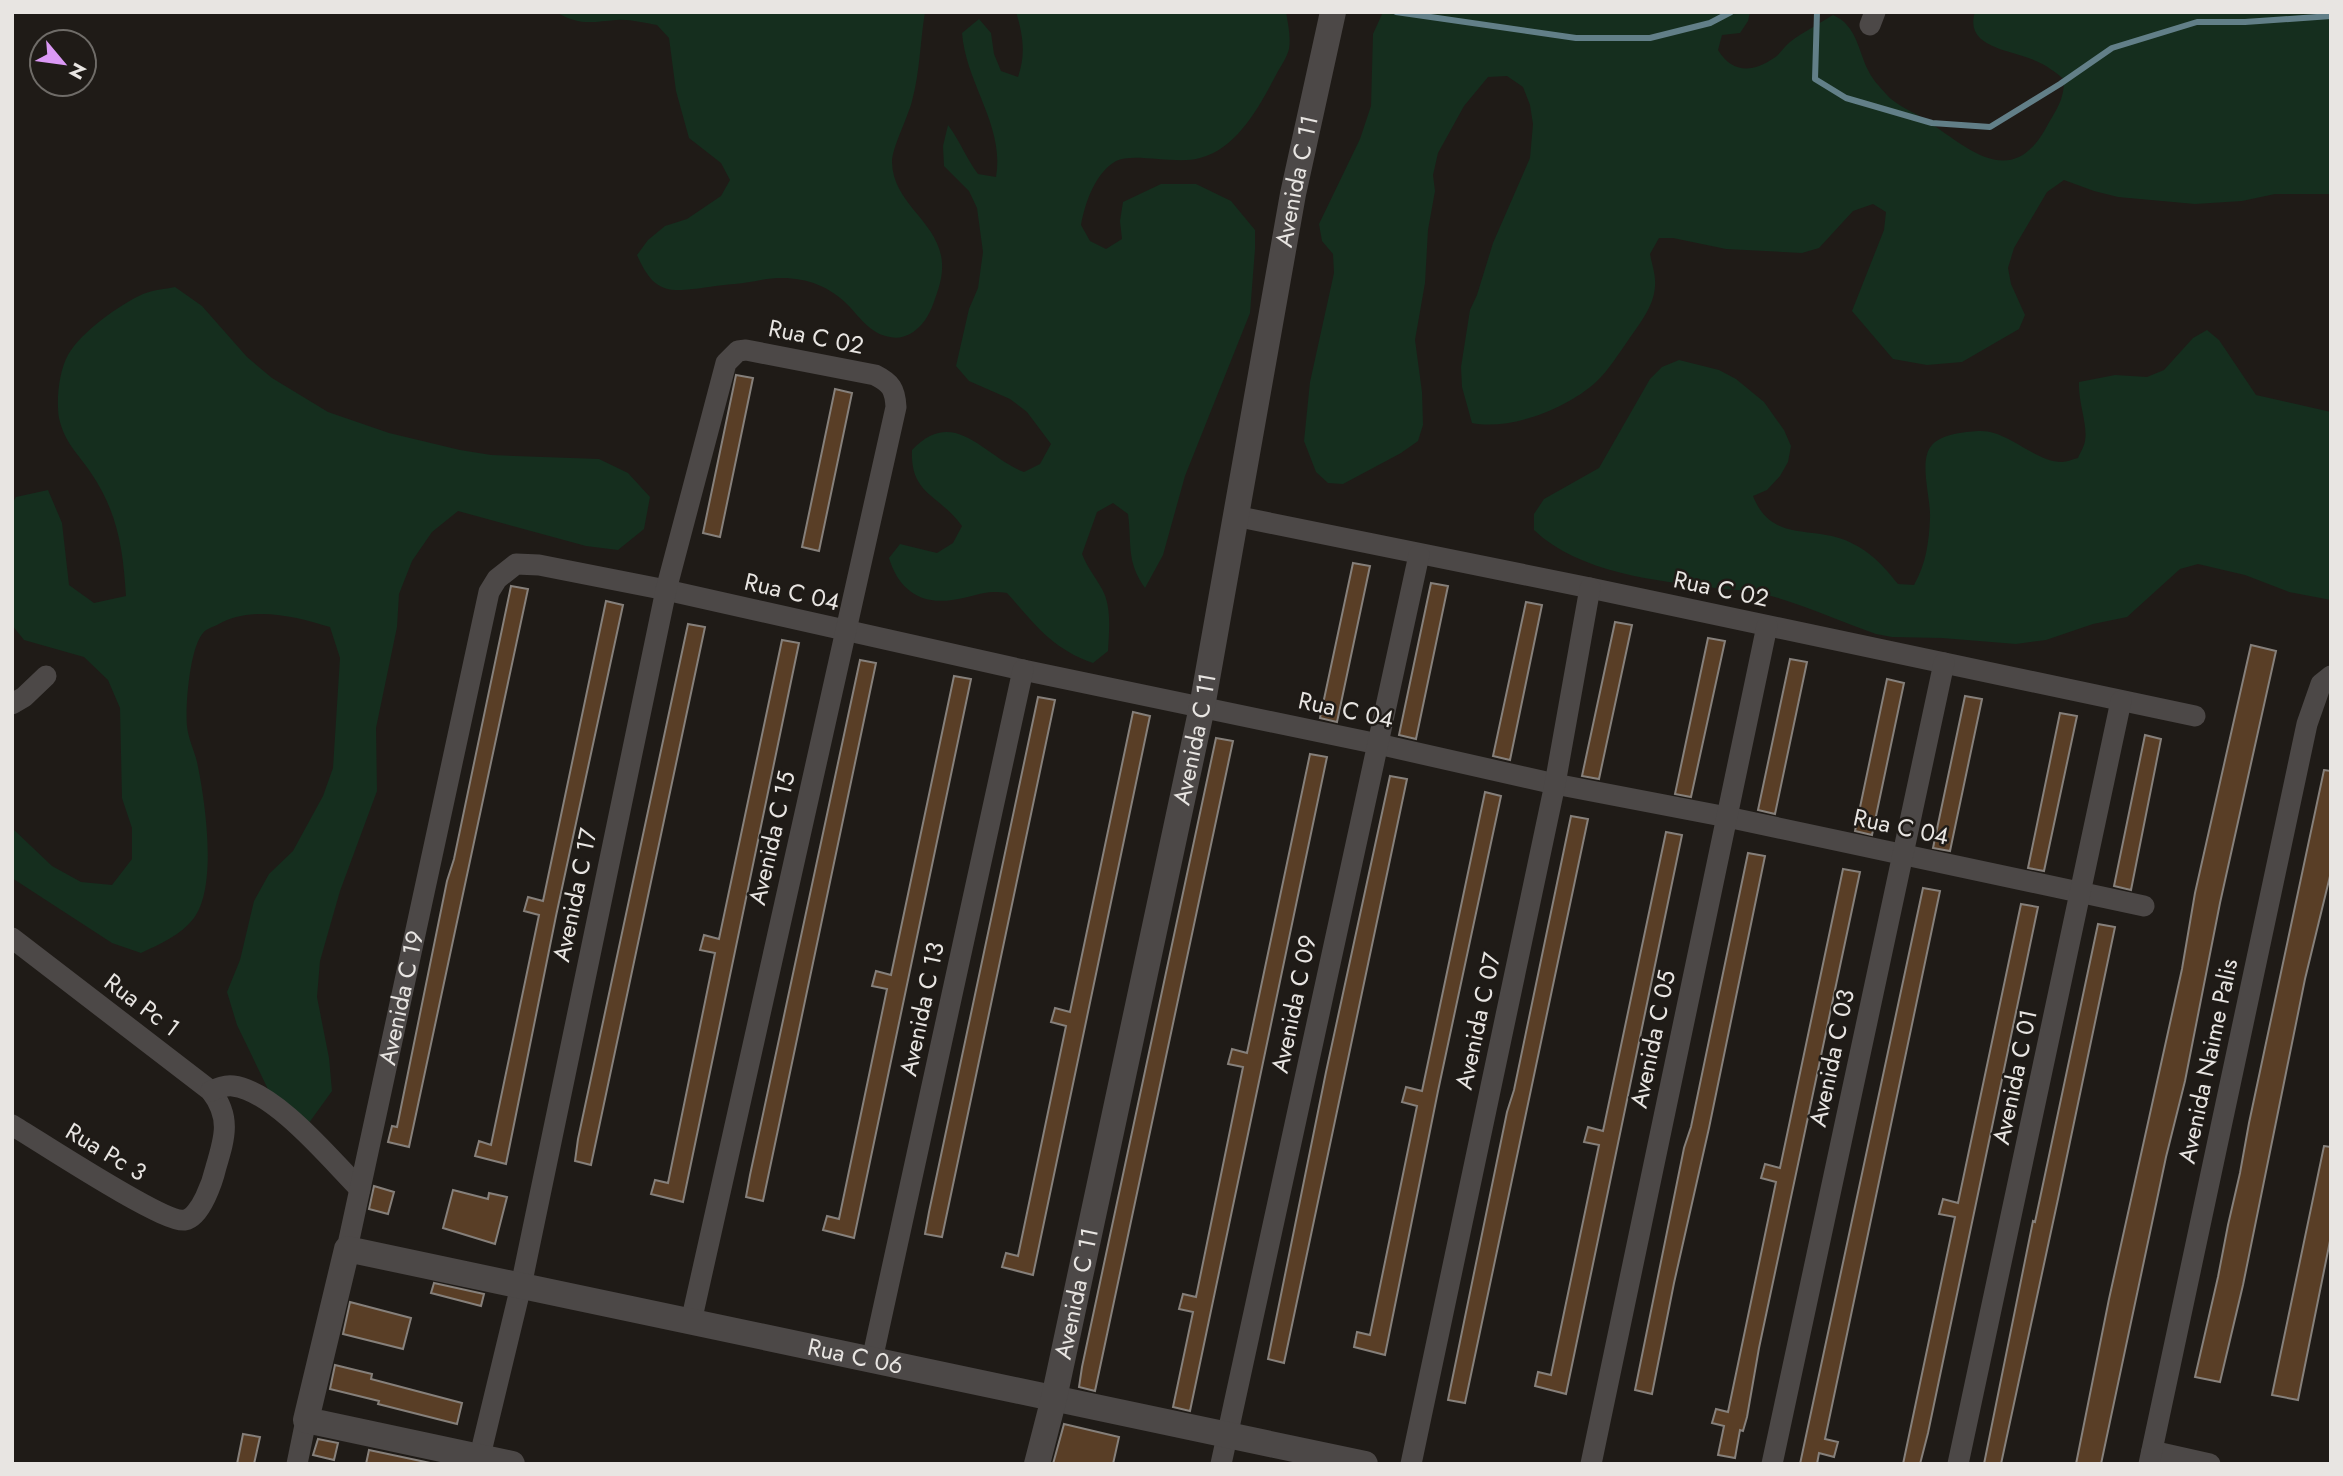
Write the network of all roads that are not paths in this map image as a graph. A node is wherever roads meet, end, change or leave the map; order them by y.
1 (1333, 12) edge
2 (746, 350) joint
3 (875, 375) joint
4 (1235, 516) junction
5 (1419, 555) junction
6 (538, 565) joint
7 (1590, 588) junction
8 (666, 590) junction
9 (1767, 626) junction
10 (845, 631) junction
11 (1944, 663) junction
12 (1023, 670) junction
13 (46, 676) dead end
14 (2331, 676) edge
15 (2121, 701) junction
16 (12, 704) edge
17 (1202, 707) junction
18 (2195, 716) dead end
19 (1378, 744) junction
20 (1555, 784) junction
21 (1727, 817) junction
22 (1903, 854) junction
23 (2081, 892) junction
24 (2144, 906) dead end
25 (12, 938) edge
26 (211, 1091) junction
27 (12, 1125) edge
28 (360, 1189) junction
29 (175, 1220) joint
30 (347, 1249) junction
31 (520, 1286) junction
32 (691, 1322) junction
33 (872, 1360) junction
34 (1054, 1398) junction
35 (306, 1420) junction
36 (1227, 1435) junction
37 (2150, 1457) edge
38 (479, 1460) edge
39 (297, 1464) edge
40 (512, 1464) edge
41 (1037, 1464) edge
42 (1221, 1464) edge
43 (1365, 1464) edge
44 (1411, 1464) edge
45 (1591, 1464) edge
46 (1772, 1464) edge
47 (1958, 1464) edge
48 (2210, 1464) edge

1 - 4 street, Avenida C 11
2 - 3 street, Rua C 02
2 - 8 street, Avenida C 17
3 - 10 street, Avenida C 15
4 - 5 street, Rua C 02
4 - 17 street, Avenida C 11
5 - 7 street, Rua C 02
5 - 19 street, Avenida C 09
6 - 8 street, Rua C 04
6 - 28 street, Avenida C 19
7 - 9 street, Rua C 02
7 - 20 street, Avenida C 07
8 - 10 street, Rua C 04
8 - 31 street, Avenida C 17
9 - 11 street, Rua C 02
9 - 21 street, Avenida C 05
10 - 12 street, Rua C 04
10 - 32 street, Avenida C 15
11 - 15 street, Rua C 02
11 - 22 street, Avenida C 03
12 - 17 street, Rua C 04
12 - 33 street, Avenida C 13
13 - 16 street
14 - 37 street, Avenida Naime Palis
15 - 18 street, Rua C 02
15 - 23 street, Avenida C 01
17 - 19 street, Rua C 04
17 - 34 street, Avenida C 11
19 - 20 street, Rua C 04
19 - 36 street, Avenida C 09
20 - 21 street, Rua C 04
20 - 44 street, Avenida C 07
21 - 22 street, Rua C 04
21 - 45 street, Avenida C 05
22 - 23 street, Rua C 04
22 - 46 street, Avenida C 03
23 - 24 street, Rua C 04
23 - 47 street, Avenida C 01
25 - 26 street, Rua Pc 1
26 - 28 street
26 - 29 street, Rua Pc 1
27 - 29 street, Rua Pc 3
28 - 30 street, Avenida C 19
30 - 31 street, Rua C 06
30 - 35 street, Avenida C 19
31 - 32 street, Rua C 06
31 - 38 street, Avenida C 17
32 - 33 street, Rua C 06
33 - 34 street, Rua C 06
34 - 36 street, Rua C 06
34 - 41 street, Avenida C 11
35 - 38 street
35 - 39 street, Avenida C 19
36 - 42 street, Avenida C 09
36 - 43 street, Rua C 06
37 - 48 street
38 - 40 street

